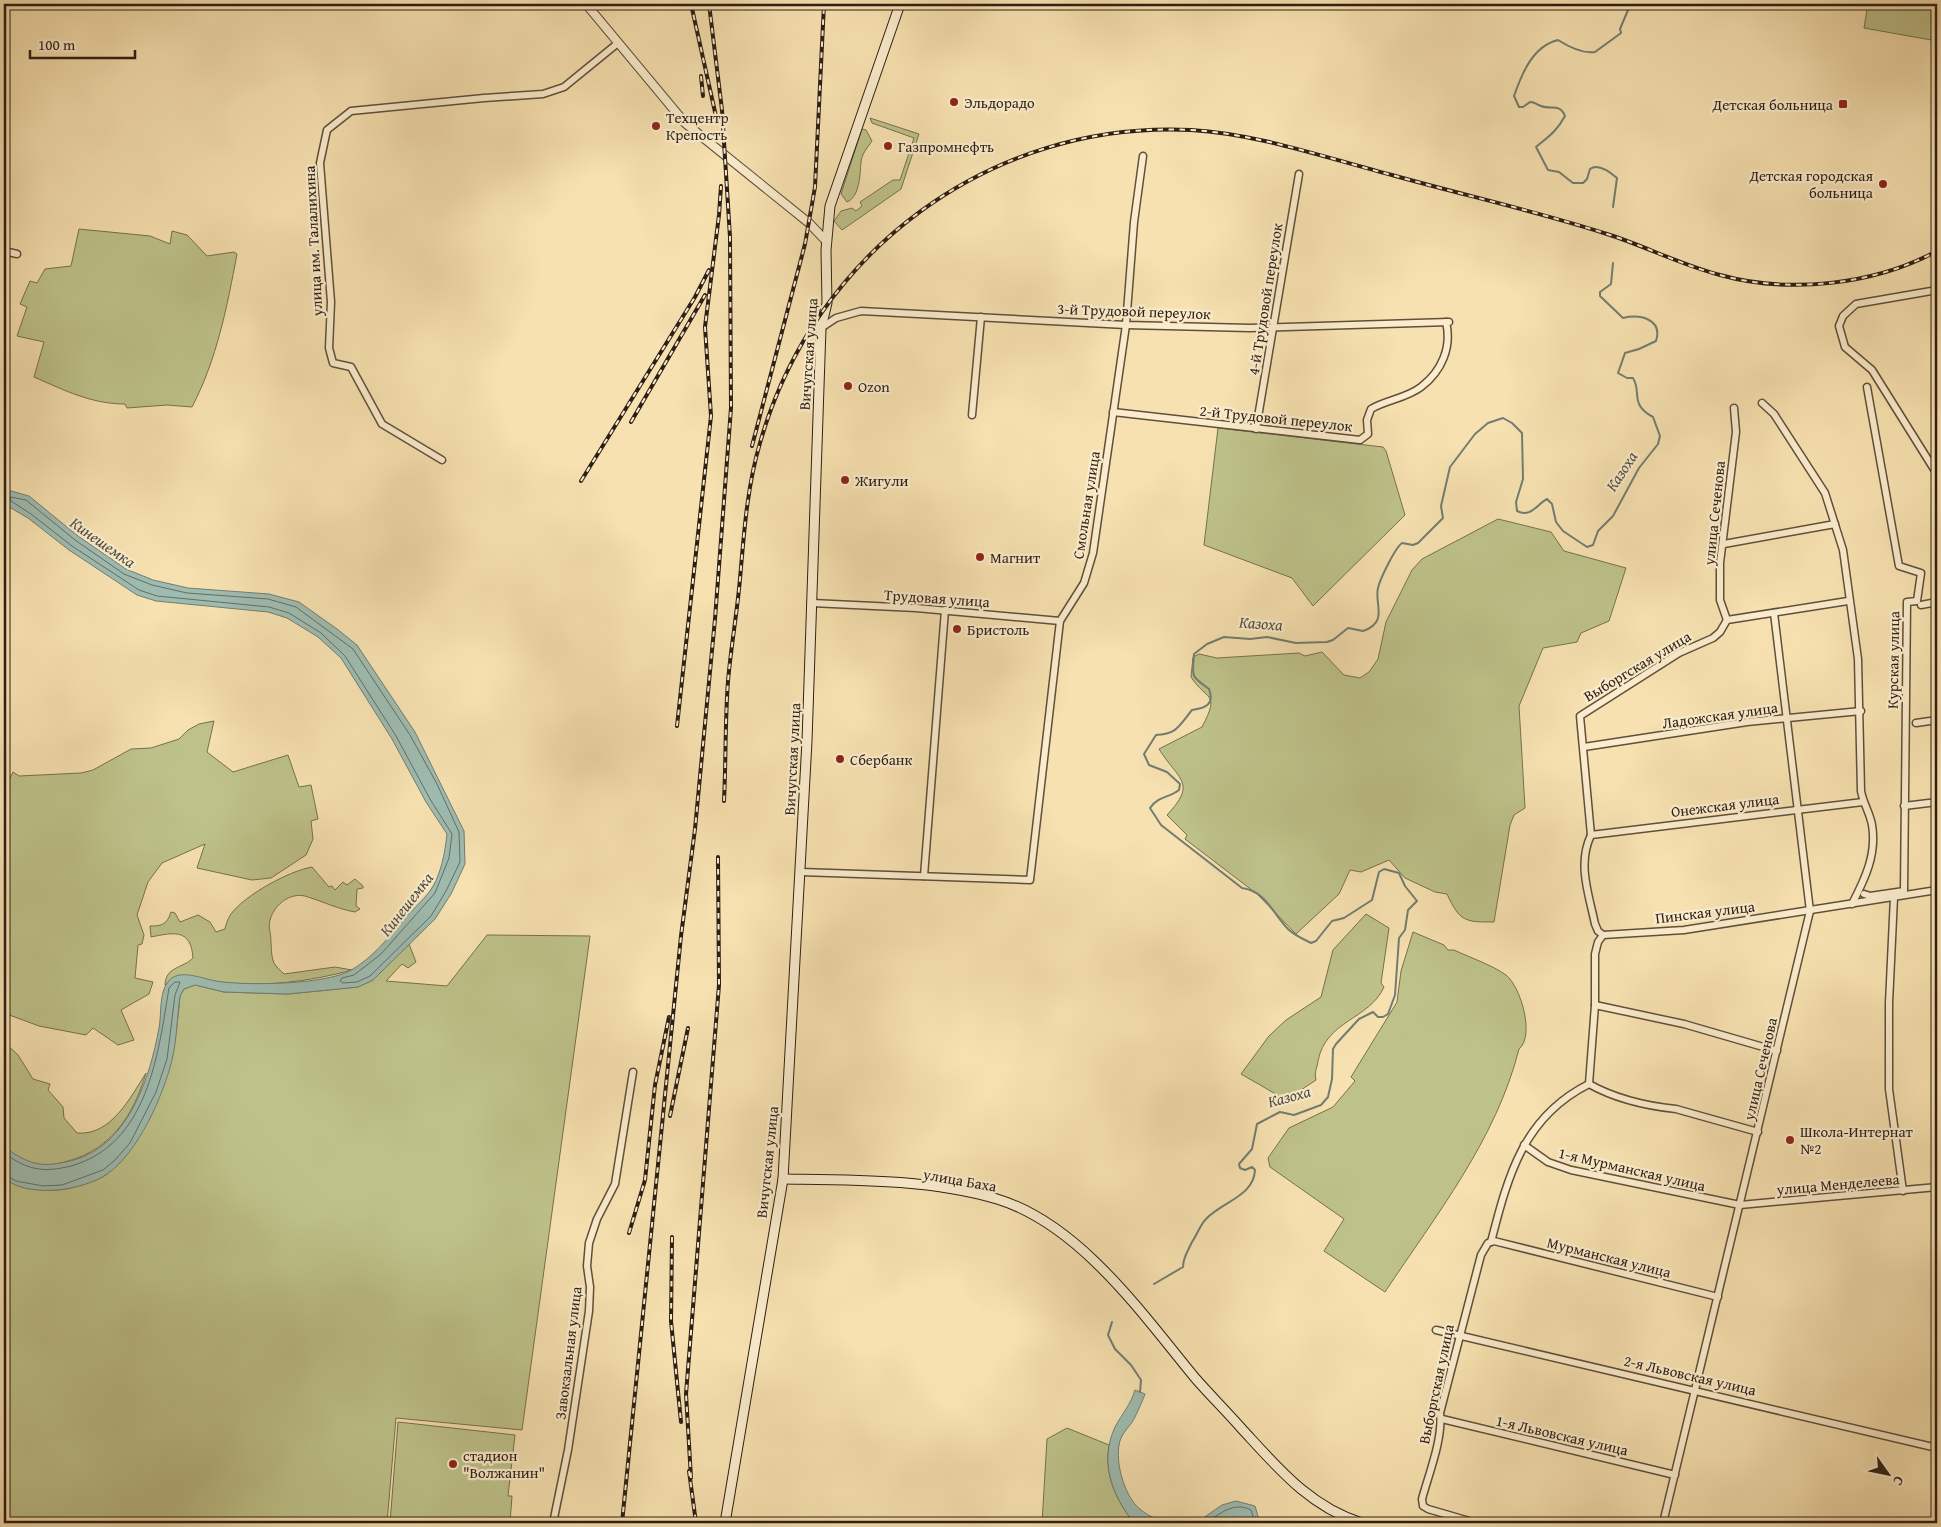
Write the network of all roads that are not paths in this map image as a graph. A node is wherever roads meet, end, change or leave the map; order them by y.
1 (586, 4) edge
2 (900, 4) edge
3 (618, 43) junction
4 (1143, 156) dead end
5 (1299, 174) dead end
6 (827, 242) junction
7 (4, 251) edge
8 (17, 254) dead end
9 (1937, 290) edge
10 (981, 317) junction
11 (1448, 322) joint
12 (1126, 325) junction
13 (1273, 327) junction
14 (821, 328) junction
15 (1867, 387) dead end
16 (1762, 403) dead end
17 (1734, 408) dead end
18 (1112, 412) junction
19 (972, 415) dead end
20 (1256, 429) junction
21 (442, 460) dead end
22 (1937, 474) edge
23 (1835, 524) junction
24 (1724, 544) junction
25 (1848, 600) junction
26 (1937, 602) edge
27 (812, 603) junction
28 (1922, 604) dead end
29 (945, 610) junction
30 (1774, 613) junction
31 (1060, 620) junction
32 (1727, 620) junction
33 (1861, 711) junction
34 (1787, 718) junction
35 (1937, 720) edge
36 (1916, 723) dead end
37 (1584, 747) junction
38 (1862, 802) junction
39 (1937, 802) edge
40 (1904, 806) junction
41 (1797, 809) junction
42 (1591, 835) junction
43 (801, 872) junction
44 (924, 876) junction
45 (1937, 890) edge
46 (1864, 894) dead end
47 (1894, 897) junction
48 (1852, 904) junction
49 (1810, 910) junction
50 (1603, 936) junction
51 (1595, 1004) junction
52 (1777, 1051) junction
53 (633, 1072) dead end
54 (1589, 1084) junction
55 (1758, 1132) junction
56 (1524, 1145) junction
57 (782, 1179) junction
58 (1937, 1187) edge
59 (1904, 1192) junction
60 (1740, 1205) junction
61 (1492, 1242) junction
62 (1718, 1297) junction
63 (1436, 1330) dead end
64 (1459, 1334) junction
65 (1696, 1390) junction
66 (1442, 1419) junction
67 (1937, 1448) edge
68 (1675, 1475) junction
69 (553, 1523) edge
70 (725, 1523) edge
71 (1362, 1523) edge
72 (1476, 1523) edge
73 (1663, 1523) edge

1 - 3 street
2 - 6 main road, Вичугская улица
3 - 6 street
3 - 21 street, улица им. Талалихина
4 - 12 street, Смольная улица
5 - 13 street, 4-й Трудовой переулок
6 - 14 main road, Вичугская улица
7 - 8 street
9 - 22 street
10 - 12 street, 3-й Трудовой переулок
10 - 14 street, 3-й Трудовой переулок
10 - 19 street
11 - 13 street, 3-й Трудовой переулок
11 - 20 street, 2-й Трудовой переулок
12 - 13 street, 3-й Трудовой переулок
12 - 18 street, Смольная улица
13 - 20 street, 4-й Трудовой переулок
14 - 27 main road, Вичугская улица
15 - 40 street, Курская улица
16 - 23 street
17 - 24 street, улица Сеченова
18 - 20 street, 2-й Трудовой переулок
18 - 31 street, Смольная улица
23 - 24 street
23 - 25 street
24 - 32 street, улица Сеченова
25 - 30 street
25 - 33 street
26 - 28 street
27 - 29 street, Трудовая улица
27 - 43 main road, Вичугская улица
29 - 31 street, Трудовая улица
29 - 44 street
30 - 32 street
30 - 34 street, улица Сеченова
31 - 44 street, Смольная улица
32 - 37 street, Выборгская улица
33 - 34 street, Ладожская улица
33 - 38 street
34 - 37 street, Ладожская улица
34 - 41 street, улица Сеченова
35 - 36 street
37 - 42 street, Выборгская улица
38 - 41 street, Онежская улица
38 - 48 street
39 - 40 street
40 - 46 street, Курская улица
41 - 42 street, Онежская улица
41 - 49 street, улица Сеченова
42 - 50 street, Выборгская улица
43 - 44 street
43 - 57 main road, Вичугская улица
45 - 47 street, Пинская улица
47 - 48 street, Пинская улица
47 - 59 street
48 - 49 street, Пинская улица
49 - 50 street, Пинская улица
49 - 52 street, улица Сеченова
50 - 51 street
51 - 52 street
51 - 54 street
52 - 55 street, улица Сеченова
53 - 69 street, Завокзальная улица
54 - 55 street
54 - 56 street, Выборгская улица
55 - 60 street, улица Сеченова
56 - 60 street, 1-я Мурманская улица
56 - 61 street, Выборгская улица
57 - 70 main road, Вичугская улица
57 - 71 main road, улица Баха
58 - 59 street, улица Менделеева
59 - 60 street, улица Менделеева
60 - 62 street, улица Сеченова
61 - 62 street, Мурманская улица
61 - 64 street, Выборгская улица
62 - 65 street, улица Сеченова
63 - 64 street, 2-я Львовская улица
64 - 65 street, 2-я Львовская улица
64 - 66 street, Выборгская улица
65 - 67 street, 2-я Львовская улица
65 - 68 street, улица Сеченова
66 - 68 street, 1-я Львовская улица
66 - 72 street, Выборгская улица
68 - 73 street, улица Сеченова

